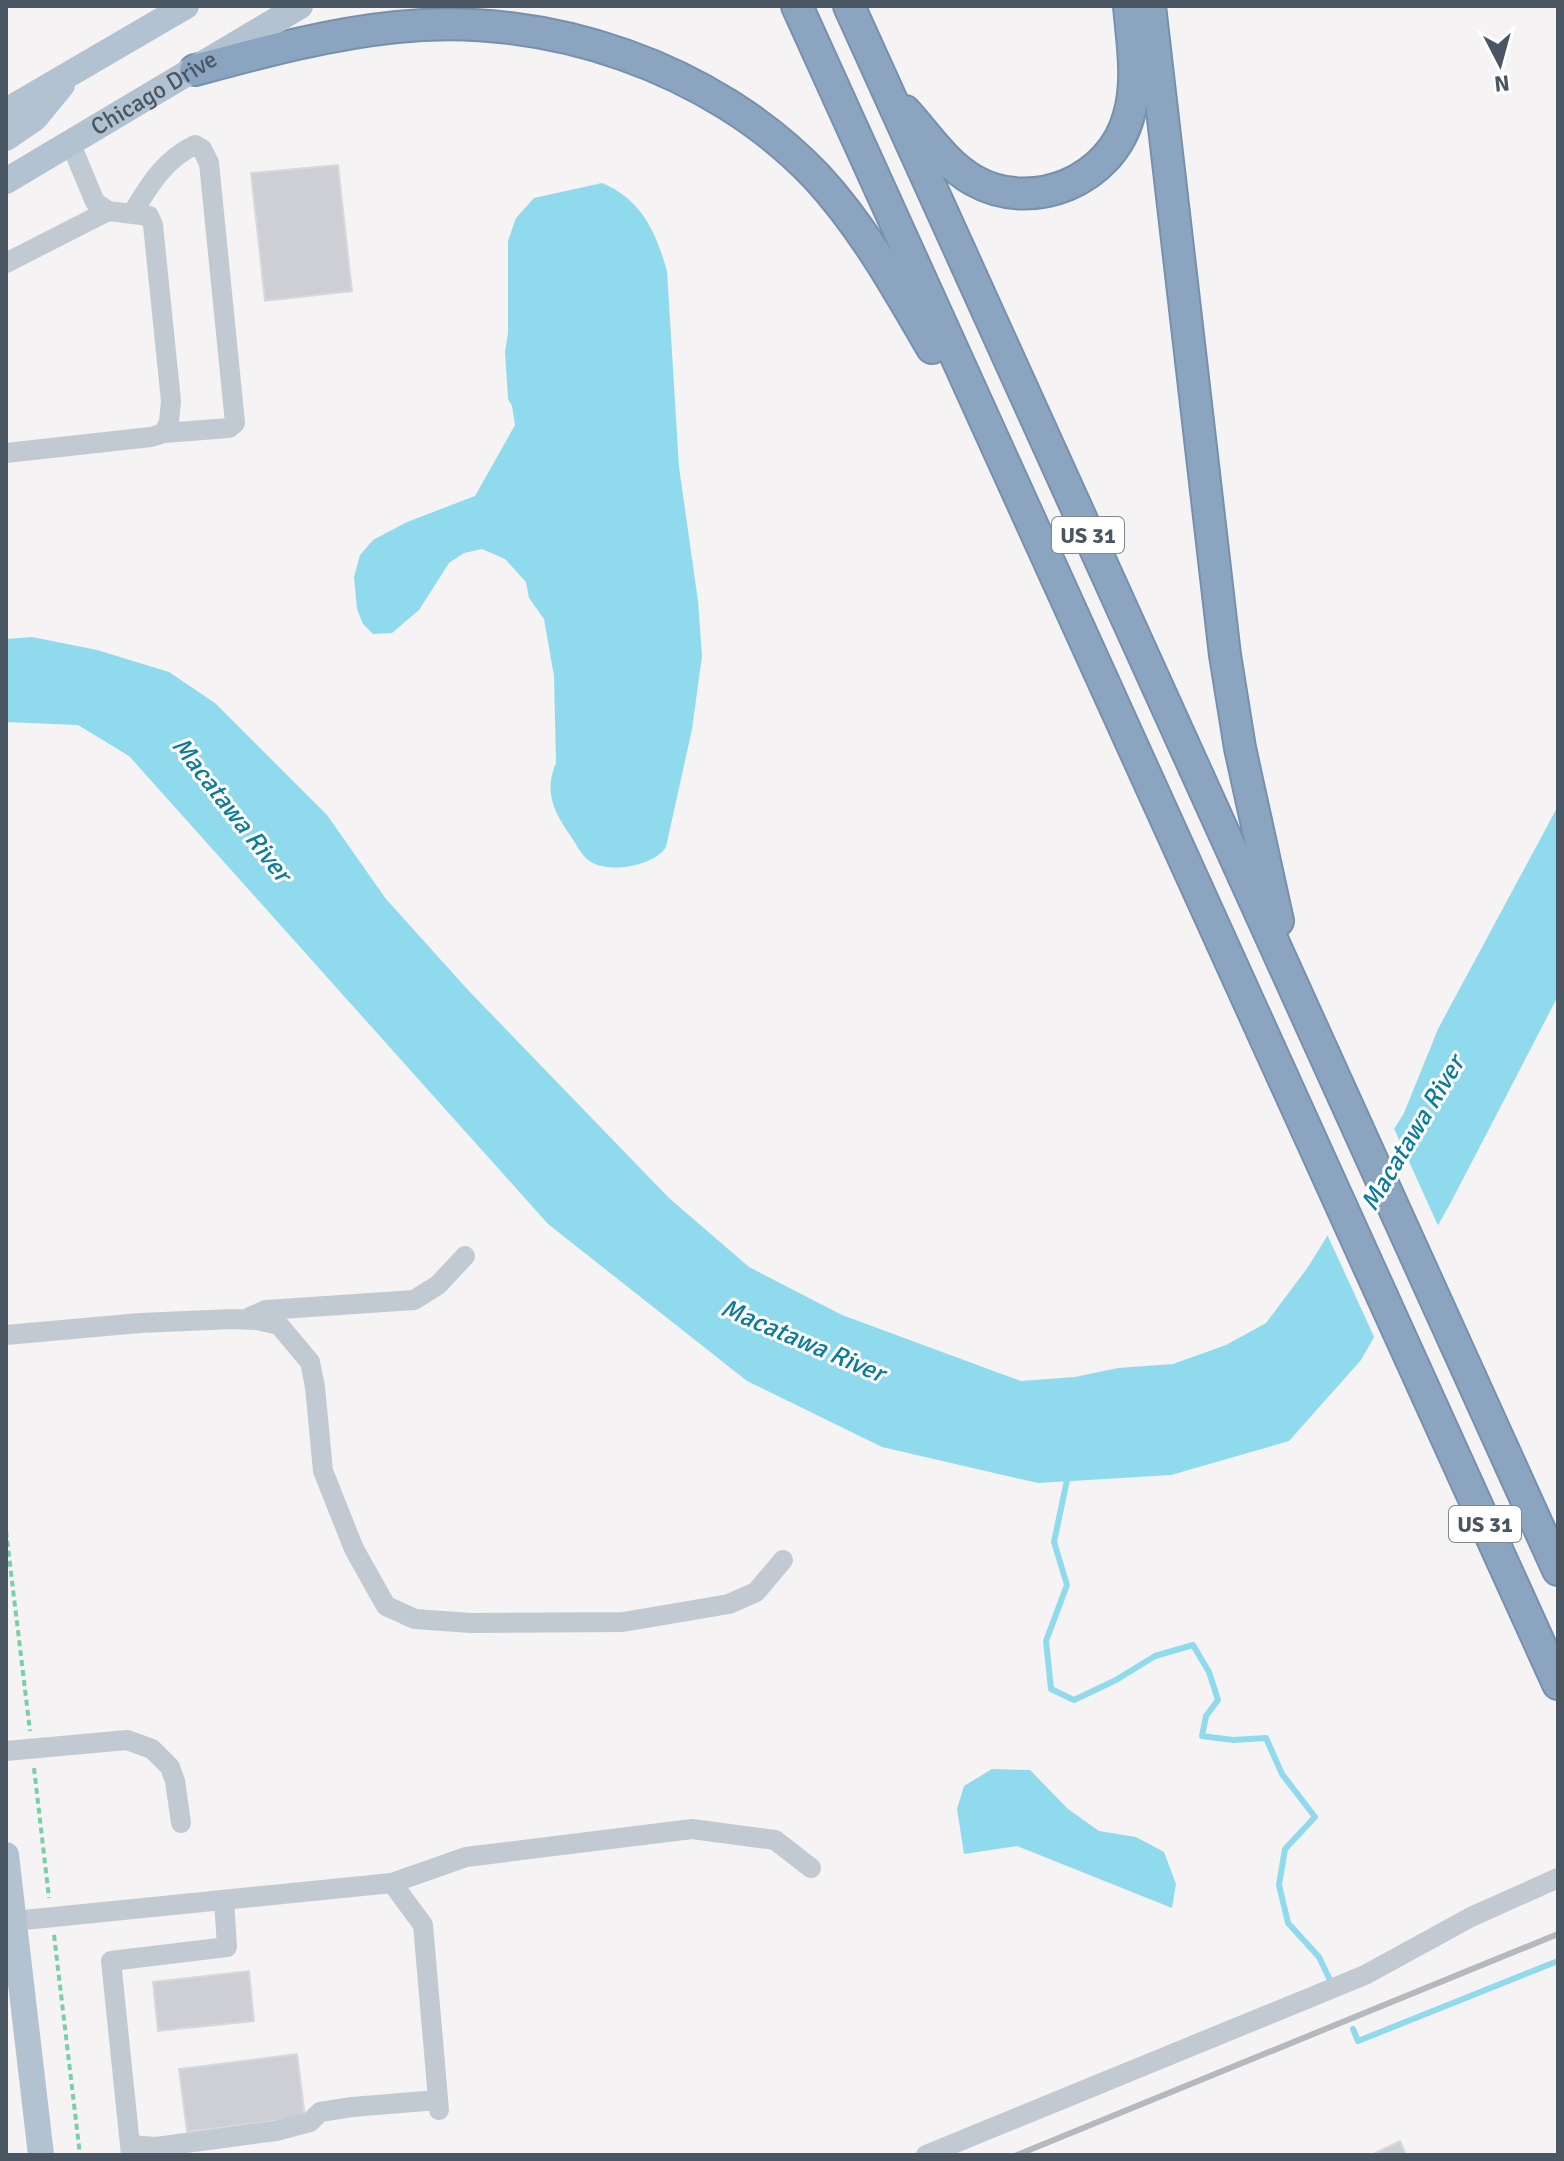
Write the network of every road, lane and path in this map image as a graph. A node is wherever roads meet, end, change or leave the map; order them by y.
1 (186, 6) edge
2 (300, 6) edge
3 (797, 6) edge
4 (849, 6) edge
5 (1129, 6) edge
6 (1150, 6) edge
7 (75, 70) junction
8 (195, 70) junction
9 (885, 88) junction
10 (6, 111) edge
11 (6, 138) edge
12 (70, 142) junction
13 (6, 181) edge
14 (108, 211) junction
15 (133, 212) junction
16 (6, 263) edge
17 (164, 433) junction
18 (6, 453) edge
19 (1011, 481) junction
20 (1292, 982) junction
21 (465, 1256) dead end
22 (242, 1319) junction
23 (6, 1335) edge
24 (6, 1531) edge
25 (783, 1560) dead end
26 (1558, 1570) edge
27 (1558, 1684) edge
28 (32, 1749) junction
29 (6, 1751) edge
30 (181, 1823) dead end
31 (6, 1855) edge
32 (811, 1868) dead end
33 (1558, 1878) edge
34 (392, 1883) junction
35 (8, 1884) edge
36 (224, 1900) junction
37 (51, 1917) junction
38 (14, 1921) junction
39 (130, 2150) edge
40 (41, 2155) edge
41 (80, 2155) edge
42 (926, 2155) edge

1 - 7 main road
2 - 8 main road, Chicago Drive
3 - 19 highway, US 31
4 - 9 highway, US 31
5 - 9 highway
6 - 20 highway
7 - 10 main road
7 - 11 main road
8 - 12 main road, Chicago Drive
8 - 19 highway
9 - 20 highway, US 31
12 - 13 main road, Chicago Drive
12 - 14 lane
14 - 15 lane
14 - 16 lane
15 - 17 lane
15 - 17 lane
17 - 18 lane
19 - 27 highway, US 31
20 - 26 highway, US 31
21 - 22 lane
22 - 23 lane
22 - 25 lane
24 - 28 path
28 - 29 lane
28 - 30 lane
28 - 37 path
31 - 35 main road
32 - 34 lane
33 - 42 lane
34 - 36 lane
34 - 39 lane
35 - 38 main road
36 - 37 lane
36 - 39 lane
37 - 38 lane
37 - 41 path
38 - 40 main road

